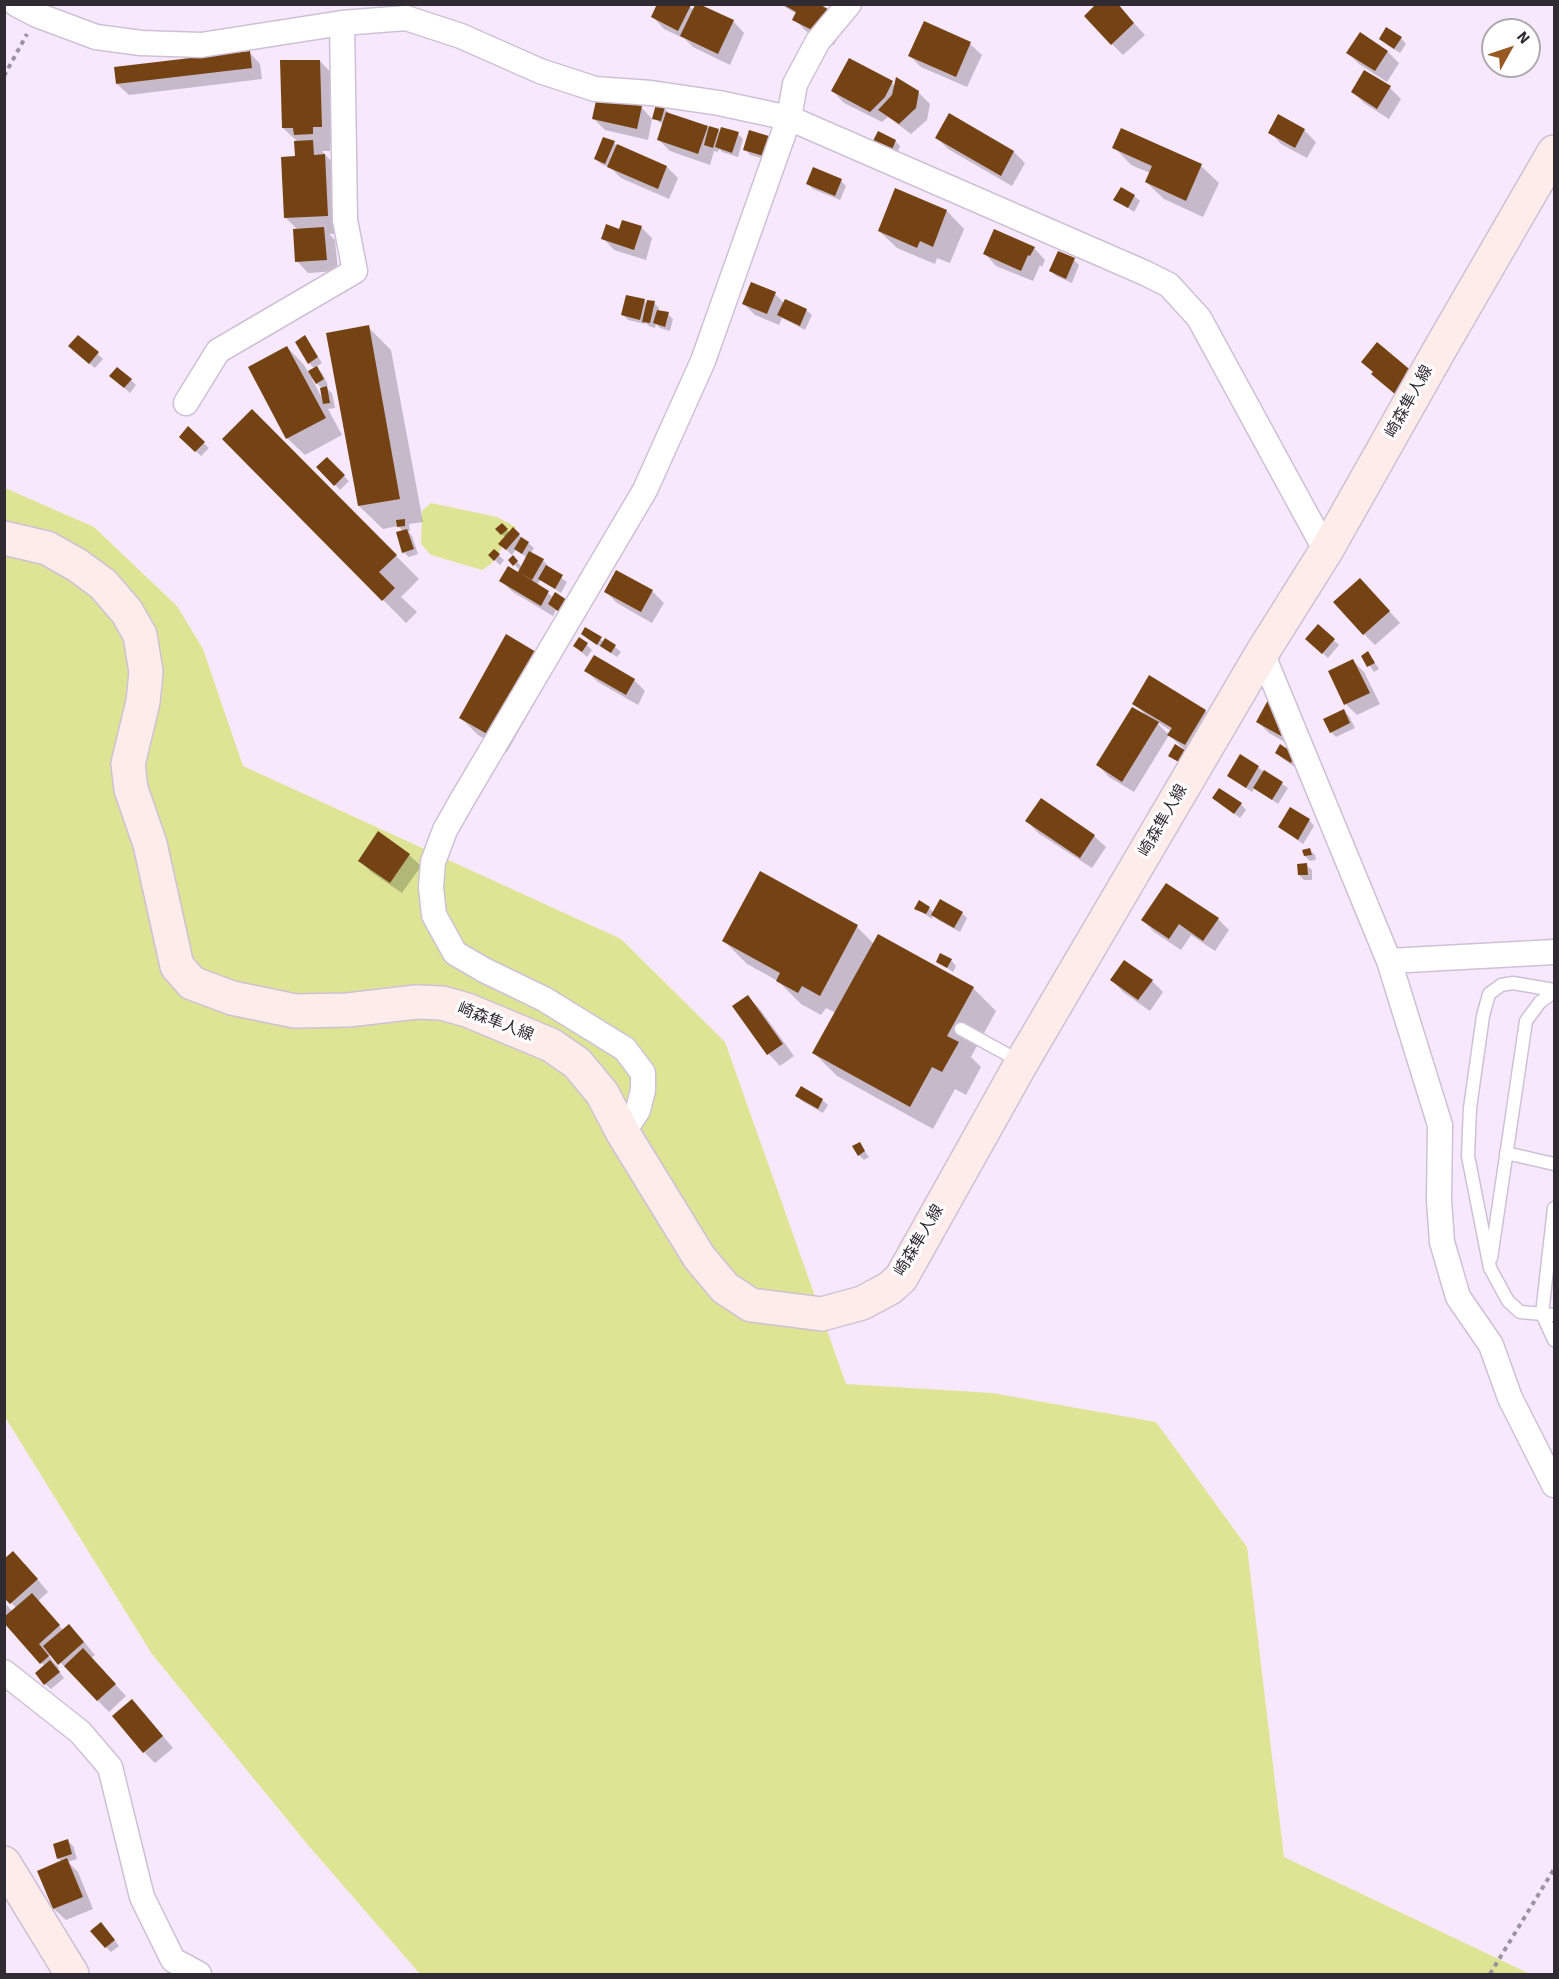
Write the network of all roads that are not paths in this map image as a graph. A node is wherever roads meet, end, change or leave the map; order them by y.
1 (16, 4) edge
2 (849, 4) edge
3 (56, 14) edge
4 (342, 23) junction
5 (789, 118) junction
6 (1554, 152) edge
7 (186, 404) dead end
8 (4, 538) edge
9 (1326, 551) junction
10 (1262, 653) junction
11 (1554, 952) edge
12 (1389, 961) junction
13 (1554, 991) edge
14 (962, 1029) dead end
15 (1022, 1062) junction
16 (623, 1133) junction
17 (1506, 1154) junction
18 (1554, 1164) edge
19 (1554, 1208) edge
20 (1490, 1268) junction
21 (1548, 1315) edge
22 (1554, 1340) edge
23 (1554, 1485) edge
24 (4, 1672) edge
25 (4, 1863) edge
26 (72, 1974) edge
27 (200, 1974) edge

1 - 3 street
2 - 5 street
3 - 4 street
4 - 5 street
4 - 7 street
5 - 9 street
5 - 16 street
6 - 9 main road, 崎森隼人線
8 - 16 main road, 崎森隼人線
9 - 10 main road, 崎森隼人線
10 - 12 street
10 - 15 main road, 崎森隼人線
11 - 12 street
12 - 23 street
13 - 17 lane
13 - 20 lane
14 - 15 lane
15 - 16 main road, 崎森隼人線
17 - 18 lane
17 - 20 lane
19 - 21 lane
20 - 21 lane
21 - 22 lane
24 - 27 street
25 - 26 main road

